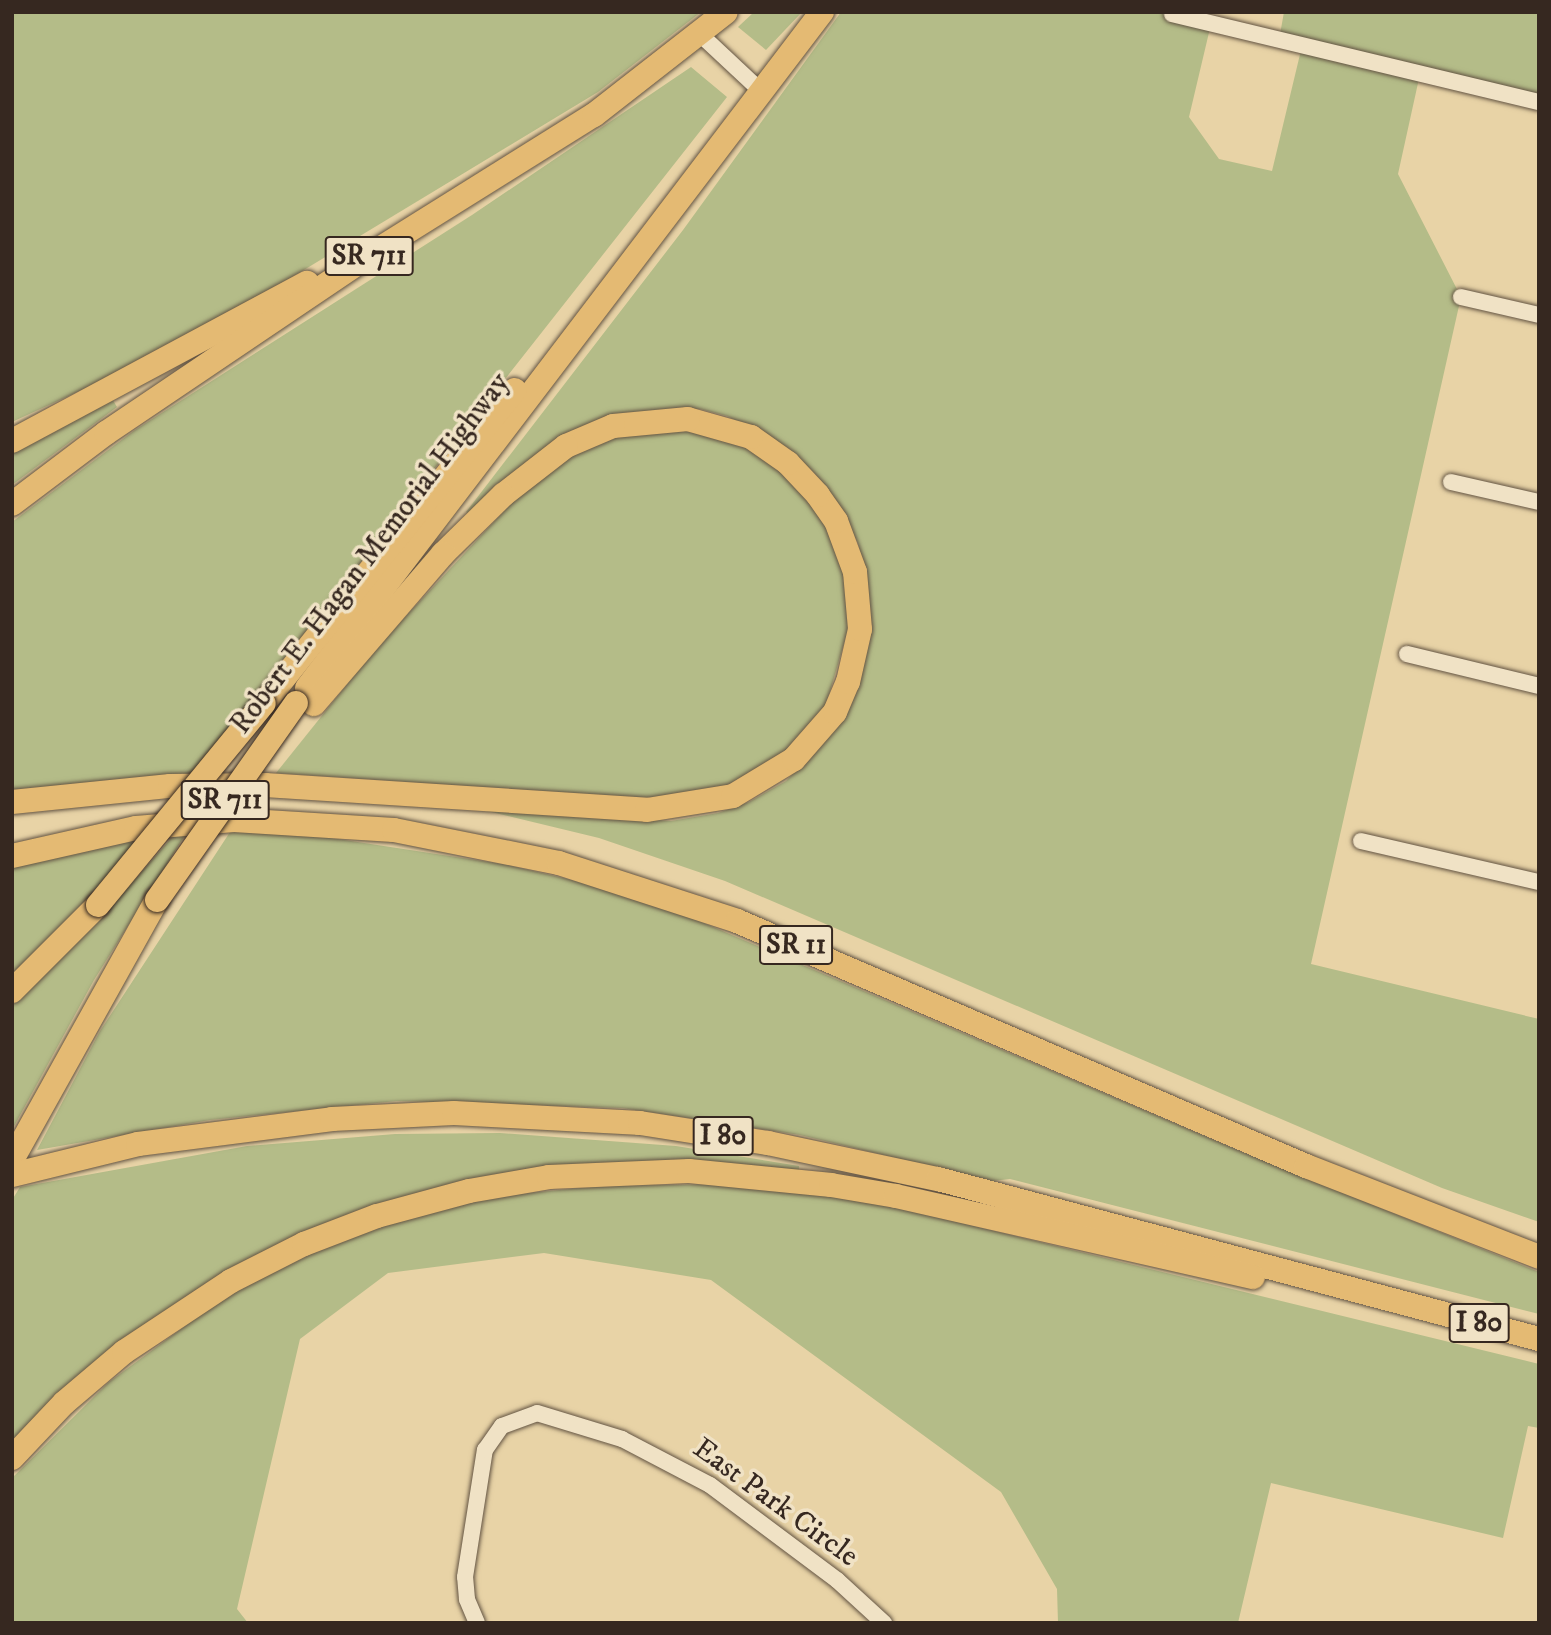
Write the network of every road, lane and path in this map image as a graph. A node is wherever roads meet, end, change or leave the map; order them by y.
1 (726, 12) edge
2 (822, 12) edge
3 (1172, 15) dead end
4 (700, 34) junction
5 (762, 93) junction
6 (1539, 102) edge
7 (369, 256) junction
8 (636, 258) junction
9 (1461, 297) dead end
10 (1539, 315) edge
11 (12, 441) edge
12 (1451, 482) dead end
13 (1539, 502) edge
14 (12, 504) edge
15 (1407, 654) dead end
16 (1539, 686) edge
17 (305, 703) junction
18 (12, 802) edge
19 (12, 816) edge
20 (1361, 841) dead end
21 (12, 856) edge
22 (1539, 882) edge
23 (12, 991) edge
24 (12, 1160) edge
25 (12, 1175) edge
26 (1539, 1241) edge
27 (1539, 1257) edge
28 (1419, 1308) junction
29 (1539, 1339) edge
30 (12, 1458) edge
31 (477, 1623) edge
32 (884, 1623) edge

1 - 4 highway, SR 711
2 - 5 highway, Robert E. Hagan Memorial Highway / SR 711
3 - 6 street
4 - 5 street
4 - 7 highway, SR 711
5 - 8 highway, Robert E. Hagan Memorial Highway / SR 711
7 - 11 highway
7 - 14 highway, SR 711
8 - 17 highway, Robert E. Hagan Memorial Highway / SR 711
8 - 23 highway, bridge
9 - 10 street
12 - 13 street
15 - 16 street
17 - 18 highway
17 - 24 highway, Robert E. Hagan Memorial Highway / SR 711, bridge
19 - 26 highway
20 - 22 street
21 - 27 highway, SR 11
25 - 28 highway, I 80
28 - 29 highway, I 80
28 - 30 highway
31 - 32 street, East Park Circle

